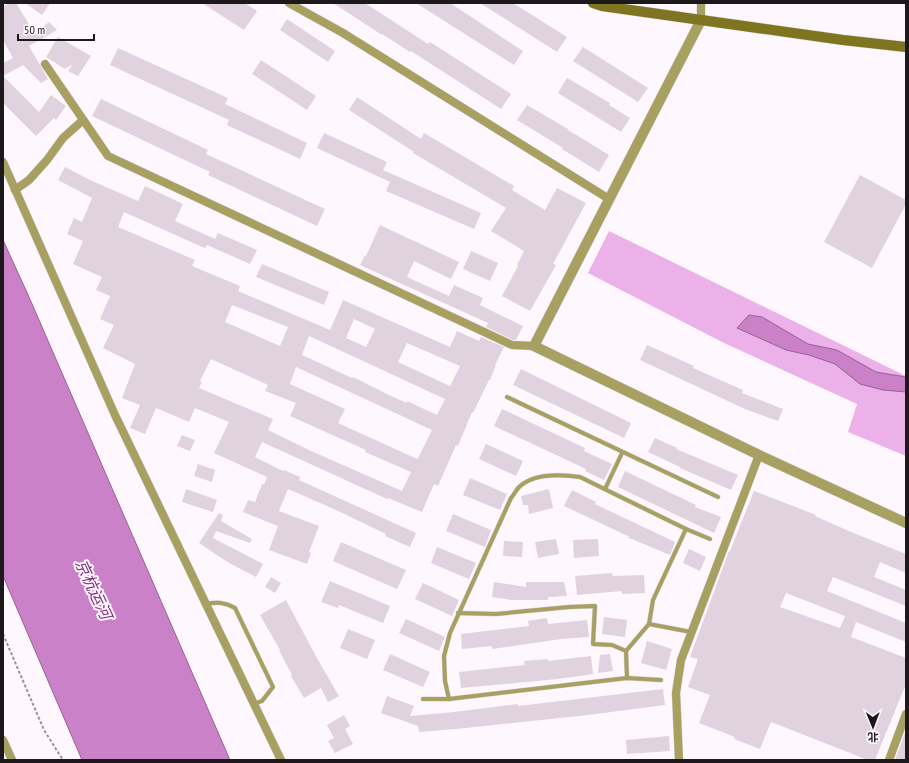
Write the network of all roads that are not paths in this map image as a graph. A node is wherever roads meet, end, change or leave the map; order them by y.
1 (289, 3) edge
2 (593, 3) edge
3 (701, 3) edge
4 (701, 20) junction
5 (906, 47) edge
6 (44, 64) dead end
7 (83, 120) junction
8 (3, 162) edge
9 (16, 190) junction
10 (609, 199) junction
11 (534, 346) junction
12 (507, 397) dead end
13 (622, 452) junction
14 (759, 455) junction
15 (605, 488) junction
16 (718, 497) dead end
17 (906, 523) edge
18 (686, 528) junction
19 (710, 539) dead end
20 (205, 604) junction
21 (458, 613) junction
22 (650, 624) junction
23 (691, 632) junction
24 (626, 651) junction
25 (627, 678) junction
26 (661, 680) dead end
27 (422, 699) dead end
28 (449, 699) junction
29 (254, 704) junction
30 (906, 714) edge
31 (3, 740) edge
32 (12, 760) edge
33 (281, 760) edge
34 (679, 760) edge
35 (889, 760) edge

1 - 10 street
2 - 4 main road
3 - 4 street
4 - 5 main road
4 - 10 street
6 - 7 street
7 - 9 street
7 - 11 street
8 - 9 street
9 - 20 street
10 - 11 street
11 - 14 street
12 - 13 lane
13 - 15 lane
13 - 16 lane
14 - 17 street
14 - 23 street
15 - 18 lane
15 - 21 lane
18 - 19 lane
18 - 22 lane
20 - 29 street
20 - 29 lane
21 - 24 lane
21 - 28 lane
22 - 23 lane
22 - 24 lane
23 - 34 street
24 - 25 lane
25 - 26 lane
25 - 28 lane
27 - 28 lane
29 - 33 street
30 - 35 street
31 - 32 street

